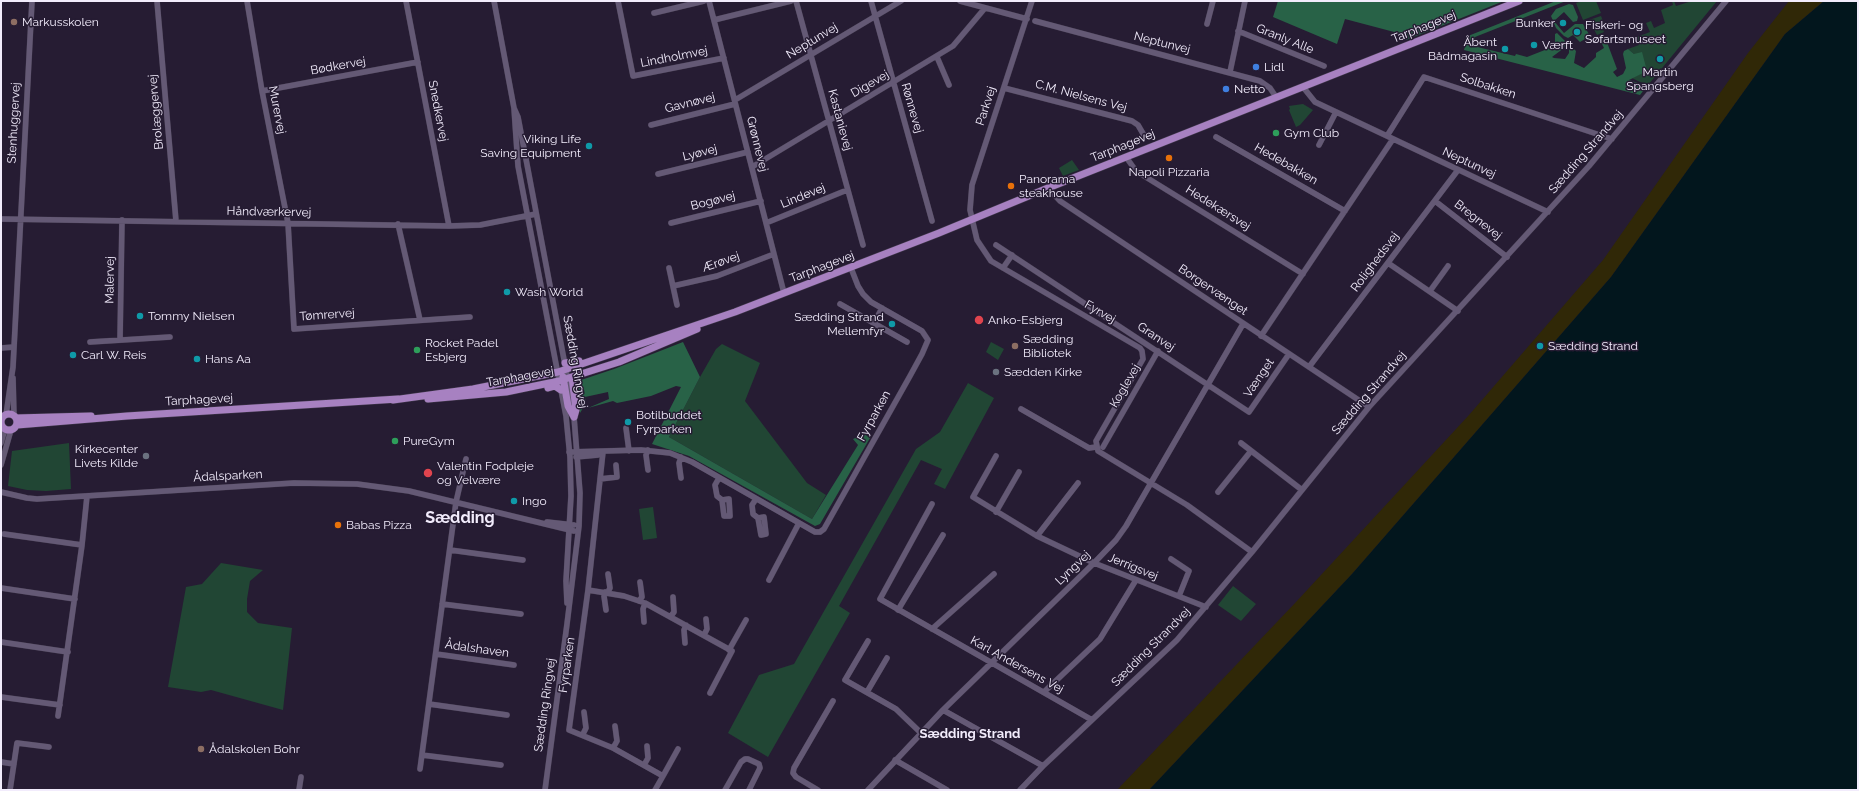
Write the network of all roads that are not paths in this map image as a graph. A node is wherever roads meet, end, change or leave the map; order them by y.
1 (32, 1) edge
2 (157, 1) edge
3 (247, 1) edge
4 (406, 1) edge
5 (494, 1) edge
6 (618, 1) edge
7 (704, 1) edge
8 (709, 1) edge
9 (791, 1) edge
10 (796, 1) edge
11 (871, 1) edge
12 (901, 1) edge
13 (960, 1) edge
14 (1032, 1) edge
15 (1213, 1) edge
16 (1245, 1) edge
17 (1519, 1) edge
18 (1726, 1) edge
19 (985, 8) junction
20 (654, 13) dead end
21 (875, 16) junction
22 (1027, 19) junction
23 (714, 20) junction
24 (1035, 21) dead end
25 (1207, 24) dead end
26 (1238, 31) junction
27 (810, 54) junction
28 (937, 57) junction
29 (724, 58) junction
30 (418, 62) junction
31 (1324, 66) dead end
32 (1230, 72) junction
33 (894, 83) junction
34 (949, 85) dead end
35 (1304, 87) junction
36 (1004, 88) junction
37 (262, 91) junction
38 (1276, 97) junction
39 (735, 102) junction
40 (514, 108) junction
41 (1336, 112) junction
42 (829, 121) junction
43 (651, 125) dead end
44 (1145, 137) dead end
45 (1216, 137) dead end
46 (1390, 138) junction
47 (1612, 139) junction
48 (1319, 145) dead end
49 (748, 152) junction
50 (1126, 157) junction
51 (752, 167) junction
52 (1458, 170) junction
53 (658, 174) dead end
54 (1048, 188) junction
55 (847, 190) junction
56 (761, 201) junction
57 (1435, 201) junction
58 (1344, 211) junction
59 (1548, 212) junction
60 (536, 214) junction
61 (527, 215) junction
62 (1, 219) edge
63 (20, 219) junction
64 (122, 220) junction
65 (971, 220) junction
66 (176, 221) junction
67 (932, 221) dead end
68 (288, 223) junction
69 (671, 223) dead end
70 (766, 223) junction
71 (398, 224) junction
72 (449, 226) junction
73 (863, 245) dead end
74 (996, 245) dead end
75 (774, 254) junction
76 (1012, 255) junction
77 (1507, 257) junction
78 (1388, 263) junction
79 (1448, 266) dead end
80 (670, 268) dead end
81 (851, 268) junction
82 (1003, 268) junction
83 (1303, 274) junction
84 (673, 286) junction
85 (1430, 291) junction
86 (784, 293) junction
87 (840, 304) dead end
88 (677, 305) dead end
89 (882, 308) junction
90 (1458, 310) junction
91 (735, 312) junction
92 (470, 317) dead end
93 (420, 320) junction
94 (874, 323) junction
95 (1243, 324) junction
96 (1261, 336) junction
97 (170, 337) dead end
98 (120, 340) junction
99 (90, 342) dead end
100 (907, 342) dead end
101 (14, 347) junction
102 (1, 348) edge
103 (1158, 351) junction
104 (1289, 354) junction
105 (1309, 367) junction
106 (564, 375) junction
107 (1207, 385) junction
108 (561, 390) junction
109 (503, 392) junction
110 (393, 400) junction
111 (1021, 408) dead end
112 (1369, 408) junction
113 (574, 417) joint
114 (8, 423) edge
115 (1104, 427) junction
116 (626, 428) dead end
117 (1111, 432) junction
118 (1, 443) edge
119 (1241, 443) dead end
120 (1096, 447) junction
121 (1103, 447) dead end
122 (648, 450) junction
123 (629, 451) junction
124 (1251, 451) junction
125 (602, 452) junction
126 (578, 454) junction
127 (570, 455) junction
128 (996, 456) dead end
129 (681, 457) junction
130 (466, 460) dead end
131 (1, 465) edge
132 (616, 465) dead end
133 (648, 470) dead end
134 (1020, 472) dead end
135 (680, 478) dead end
136 (719, 478) junction
137 (600, 479) junction
138 (1078, 483) dead end
139 (1151, 484) junction
140 (1302, 490) junction
141 (1, 492) edge
142 (1218, 492) dead end
143 (87, 496) junction
144 (756, 499) junction
145 (722, 500) dead end
146 (456, 502) junction
147 (932, 504) dead end
148 (996, 512) junction
149 (758, 518) dead end
150 (799, 523) junction
151 (571, 528) junction
152 (578, 529) junction
153 (4, 534) dead end
154 (943, 535) dead end
155 (1037, 536) junction
156 (82, 545) junction
157 (450, 550) junction
158 (1252, 552) junction
159 (1171, 559) dead end
160 (523, 560) dead end
161 (1094, 563) junction
162 (608, 574) dead end
163 (994, 574) dead end
164 (769, 580) dead end
165 (1136, 580) junction
166 (640, 582) dead end
167 (1, 588) edge
168 (588, 590) junction
169 (607, 592) junction
170 (1179, 596) junction
171 (673, 597) dead end
172 (75, 599) junction
173 (639, 601) junction
174 (645, 603) junction
175 (442, 604) junction
176 (1206, 607) junction
177 (606, 610) dead end
178 (898, 610) junction
179 (521, 614) dead end
180 (671, 616) junction
181 (706, 619) dead end
182 (746, 620) dead end
183 (644, 622) dead end
184 (567, 624) junction
185 (686, 625) junction
186 (932, 629) junction
187 (704, 635) junction
188 (868, 641) dead end
189 (1, 642) edge
190 (685, 644) dead end
191 (729, 650) junction
192 (68, 652) junction
193 (436, 654) junction
194 (887, 658) dead end
195 (991, 663) junction
196 (514, 665) dead end
197 (867, 692) junction
198 (1044, 692) junction
199 (710, 693) dead end
200 (1, 697) edge
201 (833, 701) dead end
202 (429, 704) junction
203 (60, 705) junction
204 (943, 710) junction
205 (584, 712) dead end
206 (507, 715) dead end
207 (58, 716) dead end
208 (1092, 720) junction
209 (615, 726) dead end
210 (921, 733) junction
211 (583, 734) junction
212 (647, 746) dead end
213 (49, 747) dead end
214 (613, 748) junction
215 (678, 749) dead end
216 (422, 755) junction
217 (895, 760) junction
218 (1, 762) edge
219 (14, 764) junction
220 (501, 765) dead end
221 (644, 765) junction
222 (1042, 766) junction
223 (420, 769) dead end
224 (663, 776) junction
225 (301, 777) dead end
226 (10, 790) edge
227 (300, 790) edge
228 (545, 790) edge
229 (655, 790) edge
230 (725, 790) edge
231 (750, 790) edge
232 (818, 790) edge
233 (868, 790) edge
234 (947, 790) edge
235 (1020, 790) edge

1 - 63 street, Stenhuggervej
2 - 66 street, Brolæggervej
3 - 37 street, Murervej
4 - 30 street, Snedkervej
5 - 40 street, Sædding Ringvej
6 - 29 street, Lindholmvej
7 - 20 street
8 - 23 street, Grønnevej
9 - 23 street
10 - 27 street, Kastanievej
11 - 21 street, Rønnevej
12 - 21 street, Neptunvej
13 - 19 street
14 - 22 street, Parkvej
15 - 25 street
16 - 26 street, Granly Alle
17 - 35 main road, Tarphagevej
18 - 47 street, Sædding Strandvej
19 - 22 street
19 - 28 street, Digevej
21 - 27 street, Neptunvej
21 - 33 street, Rønnevej
22 - 36 street, Parkvej
23 - 29 street, Grønnevej
24 - 32 street, Neptunvej
26 - 31 street, Granly Alle
26 - 32 street, Granly Alle
27 - 39 street, Neptunvej
27 - 42 street, Kastanievej
28 - 33 street, Digevej
28 - 34 street
29 - 39 street, Grønnevej
30 - 37 street, Bødkervej
30 - 72 street, Snedkervej
32 - 38 street, Neptunvej
33 - 42 street, Digevej
33 - 67 street, Rønnevej
35 - 38 main road, Tarphagevej
35 - 41 street, Neptunvej
36 - 44 street, C.M. Nielsens Vej
36 - 65 street, Parkvej
37 - 68 street, Murervej
38 - 50 main road, Tarphagevej
39 - 43 street, Gavnøvej
39 - 49 street, Grønnevej
40 - 60 street, Sædding Ringvej
40 - 61 street, Sædding Ringvej
41 - 46 street, Neptunvej
41 - 48 street
42 - 51 street, Digevej
42 - 55 street, Kastanievej
45 - 58 street, Hedebakken
46 - 47 street, Solbakken
46 - 52 street, Neptunvej
46 - 58 street, Solbakken
47 - 59 street, Sædding Strandvej
49 - 51 street, Grønnevej
49 - 53 street, Lyøvej
50 - 54 main road, Tarphagevej
50 - 83 street, Hedekærsvej
51 - 56 street, Grønnevej
52 - 57 street, Rolighedsvej
52 - 59 street, Neptunvej
54 - 65 main road, Tarphagevej
54 - 95 street, Borgervænget
55 - 70 street, Lindevej
55 - 73 street, Kastanievej
56 - 69 street, Bogøvej
56 - 70 street, Grønnevej
57 - 77 street, Bregnevej
57 - 78 street, Rolighedsvej
58 - 83 street, Solbakken
59 - 77 street, Sædding Strandvej
60 - 61 street, Håndværkervej
60 - 106 street, Sædding Ringvej
61 - 72 street, Håndværkervej
61 - 106 street, Sædding Ringvej
62 - 63 street, Håndværkervej
63 - 64 street, Håndværkervej
63 - 101 street, Stenhuggervej
64 - 66 street, Håndværkervej
64 - 98 street, Malervej
65 - 81 main road, Tarphagevej
65 - 82 street, Fyrvej
66 - 68 street, Håndværkervej
68 - 71 street, Håndværkervej
68 - 93 street, Tømrervej
70 - 75 street, Grønnevej
71 - 72 street, Håndværkervej
71 - 93 street
74 - 76 street, Granvej
75 - 84 street, Ærøvej
75 - 86 street, Grønnevej
76 - 82 street
76 - 103 street, Granvej
77 - 90 street, Sædding Strandvej
78 - 85 street
78 - 105 street, Rolighedsvej
79 - 85 street
80 - 84 street
81 - 86 main road, Tarphagevej
81 - 89 street, Fyrparken
82 - 115 street, Fyrvej
83 - 96 street, Solbakken
84 - 88 street
85 - 90 street
86 - 91 main road, Tarphagevej
87 - 94 street
89 - 94 street
89 - 150 street, Fyrparken
90 - 112 street, Sædding Strandvej
91 - 106 main road, Tarphagevej
91 - 106 main road, Tarphagevej
92 - 93 street, Tømrervej
94 - 100 street
95 - 96 street, Borgervænget
95 - 107 street, Lyngvej
96 - 104 street, Borgervænget
97 - 98 street
98 - 99 street
101 - 102 street
101 - 114 street, Stenhuggervej
103 - 107 street, Granvej
103 - 117 street, Koglevej
104 - 105 street, Borgervænget
104 - 107 street, Vænget
105 - 112 street, Borgervænget
106 - 108 street, Sædding Ringvej
106 - 109 main road, Tarphagevej
106 - 110 main road, Tarphagevej
106 - 113 main road
107 - 139 street, Lyngvej
108 - 109 main road
108 - 127 street, Sædding Ringvej
109 - 110 main road, Tarphagevej
110 - 114 main road, Tarphagevej
111 - 120 street
112 - 140 street, Sædding Strandvej
113 - 126 street, Sædding Ringvej
114 - 118 street
114 - 131 street
115 - 117 street
115 - 120 street, Fyrvej
116 - 123 street
117 - 121 street, Koglevej
119 - 124 street
120 - 139 street
122 - 123 street, Fyrparken
122 - 129 street, Fyrparken
122 - 133 street
123 - 125 street, Fyrparken
124 - 140 street
124 - 142 street
125 - 126 street, Fyrparken
125 - 137 street, Fyrparken
126 - 127 street, Fyrparken
126 - 152 street, Sædding Ringvej
127 - 151 street, Sædding Ringvej
128 - 148 street, Jerrigsvej
129 - 135 street
129 - 136 street, Fyrparken
130 - 146 street
132 - 137 street
134 - 148 street
136 - 144 street, Fyrparken
136 - 145 street
137 - 168 street, Fyrparken
138 - 155 street
139 - 158 street
139 - 161 street, Lyngvej
140 - 158 street, Sædding Strandvej
141 - 143 street, Ådalsparken
143 - 146 street, Ådalsparken
143 - 156 street
144 - 149 street
144 - 150 street, Fyrparken
146 - 151 street, Ådalsparken
146 - 157 street, Ådalshaven
147 - 178 street, Karl Andersens Vej
148 - 155 street, Jerrigsvej
150 - 164 street
151 - 152 street, Ådalsparken
151 - 184 street, Sædding Ringvej
152 - 184 street, Sædding Ringvej
153 - 156 street
154 - 178 street
155 - 161 street, Jerrigsvej
156 - 172 street
157 - 160 street
157 - 175 street, Ådalshaven
158 - 176 street, Sædding Strandvej
159 - 170 street, Jerrigsvej
161 - 165 street, Jerrigsvej
161 - 195 street, Lyngvej
162 - 169 street
163 - 186 street
165 - 170 street, Jerrigsvej
165 - 198 street
166 - 173 street
167 - 172 street
168 - 169 street
168 - 211 street, Fyrparken
169 - 173 street
169 - 177 street
170 - 176 street, Jerrigsvej
171 - 180 street
172 - 192 street
173 - 174 street
174 - 180 street
174 - 183 street
175 - 179 street
175 - 193 street, Ådalshaven
176 - 208 street, Sædding Strandvej
178 - 186 street, Karl Andersens Vej
180 - 185 street
181 - 187 street
182 - 191 street
184 - 228 street, Sædding Ringvej
185 - 187 street
185 - 190 street
186 - 195 street, Karl Andersens Vej
187 - 191 street
188 - 197 street
189 - 192 street
191 - 199 street
192 - 203 street
193 - 196 street, Ådalshaven
193 - 202 street, Ådalshaven
194 - 197 street
195 - 198 street, Karl Andersens Vej
195 - 204 street, Lyngvej
197 - 210 street
198 - 208 street, Karl Andersens Vej
200 - 203 street
201 - 232 street
202 - 206 street
202 - 216 street, Ådalshaven
203 - 207 street
204 - 210 street, Lyngvej
204 - 222 street
205 - 211 street
208 - 222 street, Sædding Strandvej
209 - 214 street
210 - 217 street, Lyngvej
211 - 214 street, Fyrparken
212 - 221 street
213 - 219 street
214 - 221 street, Fyrparken
215 - 224 street
216 - 220 street
216 - 223 street, Ådalshaven
217 - 233 street, Lyngvej
217 - 234 street
218 - 219 street
219 - 226 street
221 - 224 street, Fyrparken
222 - 235 street, Sædding Strandvej
224 - 229 street
225 - 227 street
230 - 231 street

